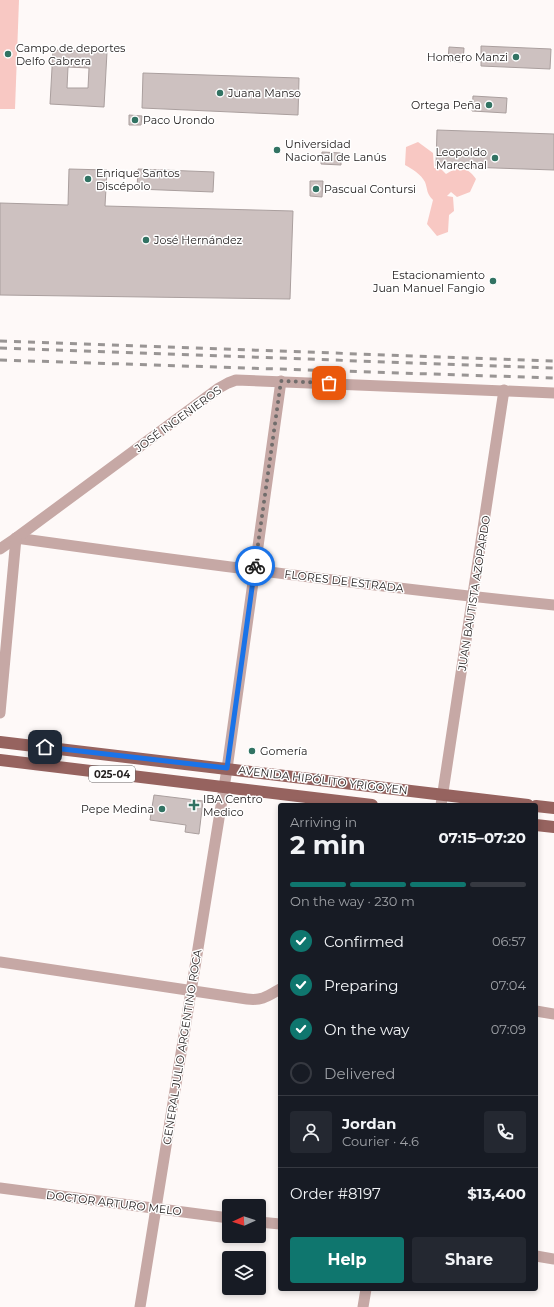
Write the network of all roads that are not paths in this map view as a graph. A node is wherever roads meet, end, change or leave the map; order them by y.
1 (281, 381) junction
2 (504, 390) junction
3 (554, 393) edge
4 (16, 538) junction
5 (0, 549) edge
6 (254, 571) junction
7 (474, 597) junction
8 (554, 604) edge
9 (0, 713) edge
10 (0, 742) edge
11 (0, 760) edge
12 (227, 768) junction
13 (224, 787) junction
14 (442, 800) edge
15 (356, 803) edge
16 (494, 803) edge
17 (538, 806) edge
18 (554, 808) edge
19 (538, 824) edge
20 (554, 827) edge
21 (0, 962) edge
22 (192, 990) junction
23 (278, 990) edge
24 (538, 1011) edge
25 (554, 1014) edge
26 (0, 1188) edge
27 (155, 1209) junction
28 (222, 1217) edge
29 (266, 1223) edge
30 (278, 1224) edge
31 (538, 1256) edge
32 (554, 1259) edge
33 (366, 1291) edge
34 (140, 1307) edge
35 (363, 1307) edge

1 - 2 street, JOSÉ INGENIEROS
1 - 4 street, JOSÉ INGENIEROS
1 - 6 street, GENERAL JULIO ARGENTINO ROCA
2 - 3 street, JOSÉ INGENIEROS
2 - 7 street, JUAN BAUTISTA AZOPARDO
4 - 5 street, JOSÉ INGENIEROS
4 - 6 street, FLORES DE ESTRADA
4 - 9 street
6 - 7 street, FLORES DE ESTRADA
6 - 12 street, GENERAL JULIO ARGENTINO ROCA
7 - 8 street, FLORES DE ESTRADA
7 - 14 street, JUAN BAUTISTA AZOPARDO
10 - 12 main road, AVENIDA HIPÓLITO YRIGOYEN / 025-04
11 - 13 main road, AVENIDA HIPÓLITO YRIGOYEN / 025-04
12 - 13 street, GENERAL JULIO ARGENTINO ROCA
12 - 14 main road, AVENIDA HIPÓLITO YRIGOYEN / 025-04
13 - 15 main road, AVENIDA HIPÓLITO YRIGOYEN / 025-04
13 - 22 street, GENERAL JULIO ARGENTINO ROCA
14 - 16 main road, AVENIDA HIPÓLITO YRIGOYEN / 025-04
17 - 18 main road
19 - 20 main road
21 - 22 street
22 - 23 street
22 - 27 street, GENERAL JULIO ARGENTINO ROCA
24 - 25 street
26 - 27 street, DOCTOR ARTURO MELO
27 - 28 street, DOCTOR ARTURO MELO
27 - 34 street, GENERAL JULIO ARGENTINO ROCA
29 - 30 street
31 - 32 street
33 - 35 street

